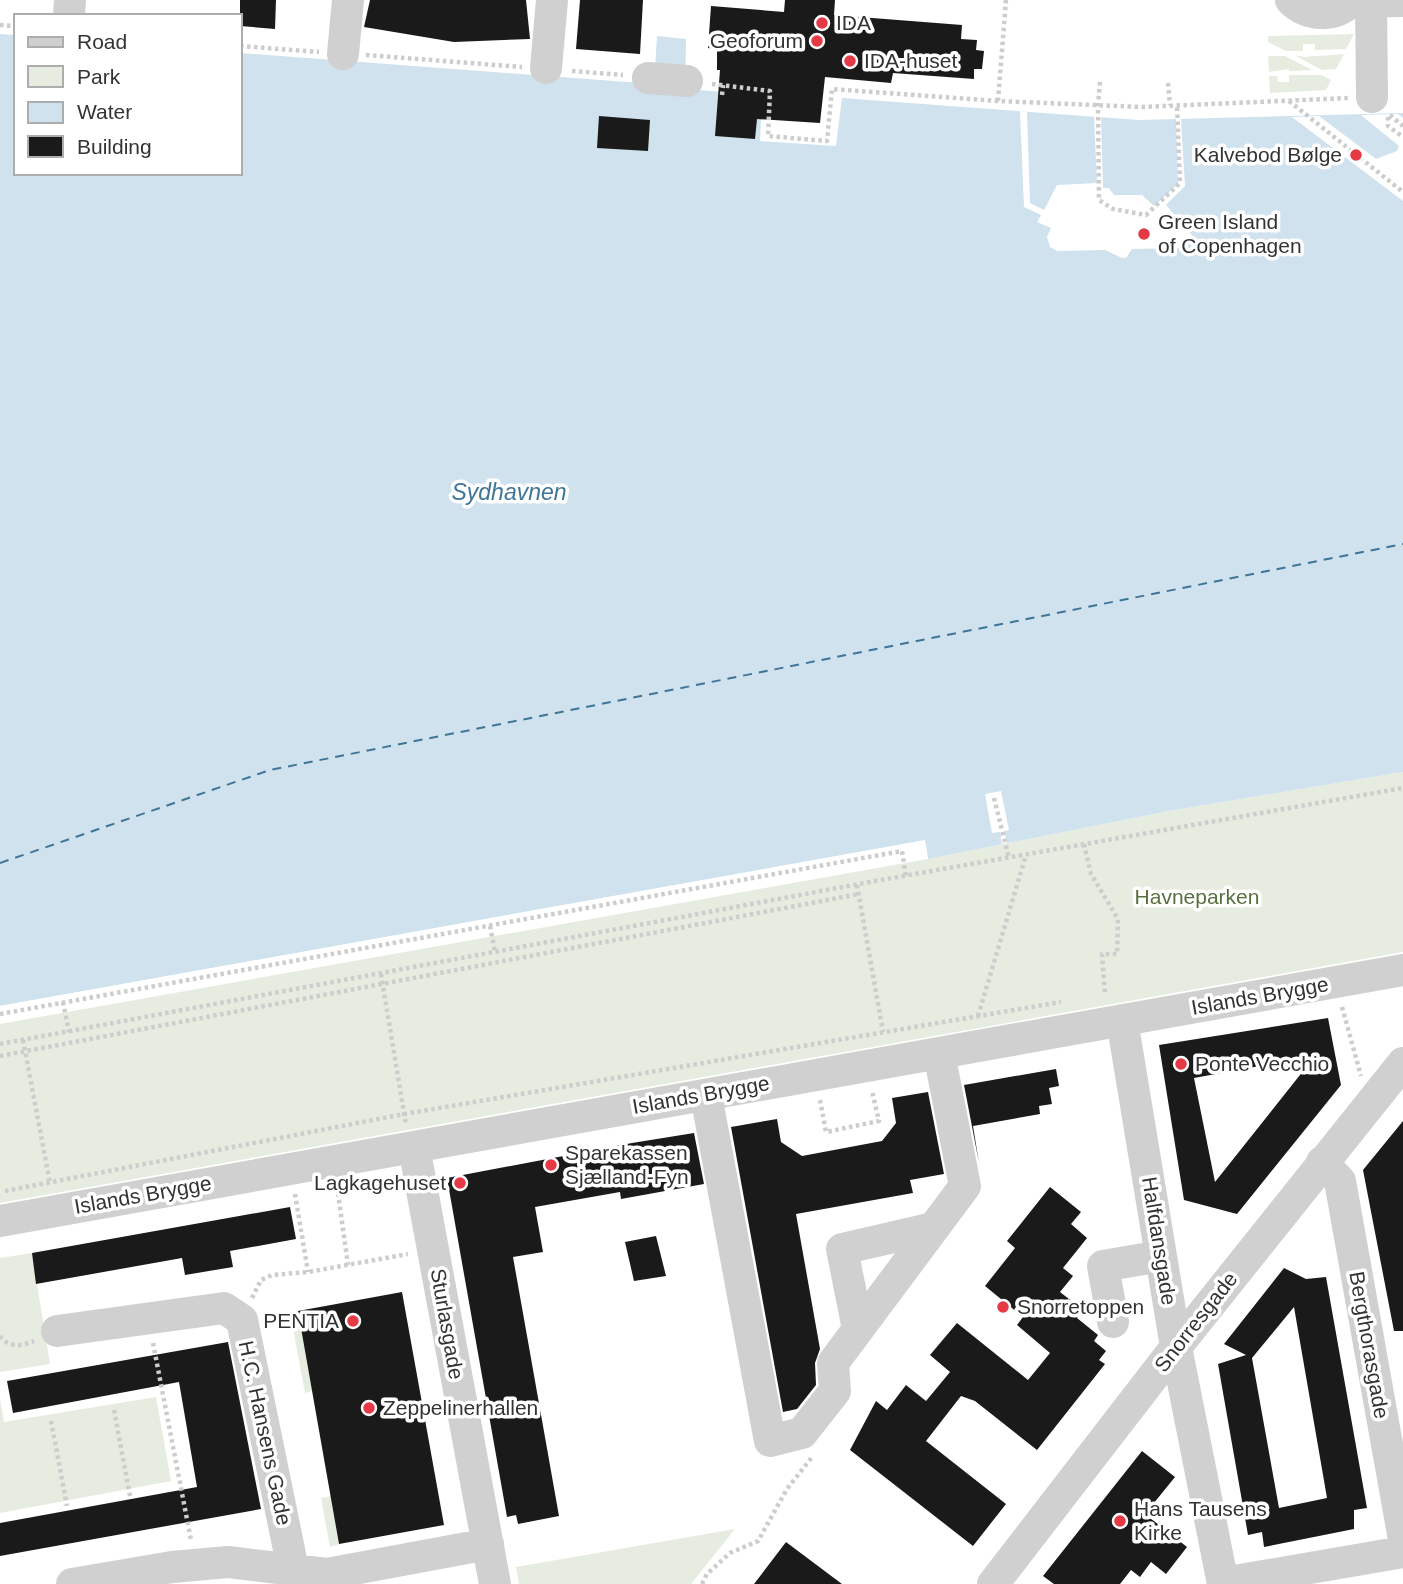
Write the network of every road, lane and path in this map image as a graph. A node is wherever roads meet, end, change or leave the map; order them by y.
1 (348, 0) edge
2 (552, 0) edge
3 (1006, 0) edge
4 (1291, 0) edge
5 (1403, 1) edge
6 (1357, 2) edge
7 (242, 46) edge
8 (343, 54) junction
9 (546, 68) junction
10 (648, 78) joint
11 (687, 81) joint
12 (1100, 82) dead end
13 (1168, 83) dead end
14 (723, 85) junction
15 (722, 95) dead end
16 (1289, 101) junction
17 (998, 102) junction
18 (1098, 105) junction
19 (1177, 105) junction
20 (1170, 106) junction
21 (1383, 107) junction
22 (1388, 126) dead end
23 (1403, 126) edge
24 (1403, 137) edge
25 (1403, 192) edge
26 (1403, 788) edge
27 (994, 798) dead end
28 (1084, 844) junction
29 (1026, 855) junction
30 (1009, 858) junction
31 (906, 876) junction
32 (858, 885) junction
33 (859, 894) junction
34 (490, 925) junction
35 (495, 952) junction
36 (1403, 970) edge
37 (381, 974) junction
38 (1336, 982) junction
39 (383, 984) junction
40 (1093, 996) dead end
41 (1067, 1001) dead end
42 (63, 1002) junction
43 (0, 1014) edge
44 (978, 1016) junction
45 (1122, 1020) junction
46 (69, 1032) junction
47 (23, 1041) junction
48 (0, 1044) edge
49 (25, 1052) junction
50 (879, 1053) junction
51 (939, 1053) junction
52 (0, 1056) edge
53 (1403, 1063) edge
54 (815, 1075) junction
55 (706, 1095) junction
56 (1369, 1105) junction
57 (404, 1114) junction
58 (412, 1140) junction
59 (333, 1161) junction
60 (1322, 1162) junction
61 (293, 1169) junction
62 (0, 1192) edge
63 (51, 1196) junction
64 (0, 1221) edge
65 (933, 1228) junction
66 (433, 1249) junction
67 (1161, 1256) junction
68 (348, 1265) junction
69 (308, 1272) junction
70 (148, 1318) junction
71 (242, 1320) junction
72 (1113, 1322) dead end
73 (858, 1329) junction
74 (57, 1331) joint
75 (0, 1336) edge
76 (1176, 1347) junction
77 (114, 1410) dead end
78 (51, 1420) dead end
79 (821, 1446) dead end
80 (130, 1496) dead end
81 (67, 1506) dead end
82 (1403, 1534) edge
83 (488, 1544) junction
84 (1403, 1552) edge
85 (181, 1572) edge
86 (300, 1575) edge
87 (72, 1584) edge
88 (495, 1584) edge
89 (702, 1584) edge
90 (993, 1584) edge
91 (1223, 1584) edge

1 - 8 street
2 - 9 street
3 - 17 path
4 - 6 street
5 - 6 street
6 - 21 street
7 - 8 path
8 - 9 path
9 - 10 path
10 - 11 street
11 - 14 path
12 - 18 path
13 - 20 path
14 - 15 path
14 - 17 path
16 - 19 path
16 - 21 path
16 - 25 path
17 - 18 path
18 - 19 path
18 - 20 path
19 - 20 path
21 - 23 path
22 - 24 path
26 - 28 path
27 - 30 path
28 - 29 path
28 - 40 path
29 - 30 path
29 - 44 path
30 - 31 path
31 - 32 path
31 - 34 path
32 - 33 path
32 - 35 path
33 - 39 path
33 - 50 path
34 - 35 path
34 - 42 path
35 - 37 path
36 - 38 street, Islands Brygge
37 - 39 path
37 - 46 path
38 - 45 street, Islands Brygge
38 - 56 path
39 - 49 path
39 - 57 path
41 - 44 path
42 - 43 path
42 - 46 path
44 - 50 path
45 - 51 street, Islands Brygge
45 - 67 street, Halfdansgade
46 - 47 path
47 - 48 path
47 - 49 path
49 - 52 path
49 - 63 path
50 - 51 street, Islands Brygge
50 - 54 street, Islands Brygge
50 - 54 path
50 - 57 path
51 - 65 street
53 - 56 street, Snorresgade
54 - 55 street, Islands Brygge
55 - 58 street, Islands Brygge
55 - 73 street
56 - 60 street, Snorresgade
57 - 58 path
57 - 63 path
58 - 59 street, Islands Brygge
58 - 66 street, Sturlasgade
59 - 61 street, Islands Brygge
59 - 68 path
60 - 76 street, Snorresgade
60 - 82 street, Bergthorasgade
61 - 63 street, Islands Brygge
61 - 69 path
62 - 63 path
63 - 64 street, Islands Brygge
65 - 73 street
65 - 73 street
66 - 68 path
66 - 83 street, Sturlasgade
67 - 72 street
67 - 76 street, Halfdansgade
68 - 69 path
69 - 71 path
70 - 71 street, H.C. Hansens Gade
70 - 74 street, H.C. Hansens Gade
70 - 85 path
71 - 86 street, H.C. Hansens Gade
74 - 75 path
76 - 90 street, Snorresgade
76 - 91 street, Halfdansgade
77 - 80 path
78 - 81 path
79 - 89 path
83 - 86 street
83 - 88 street, Sturlasgade
84 - 91 street
85 - 86 street
85 - 87 street

